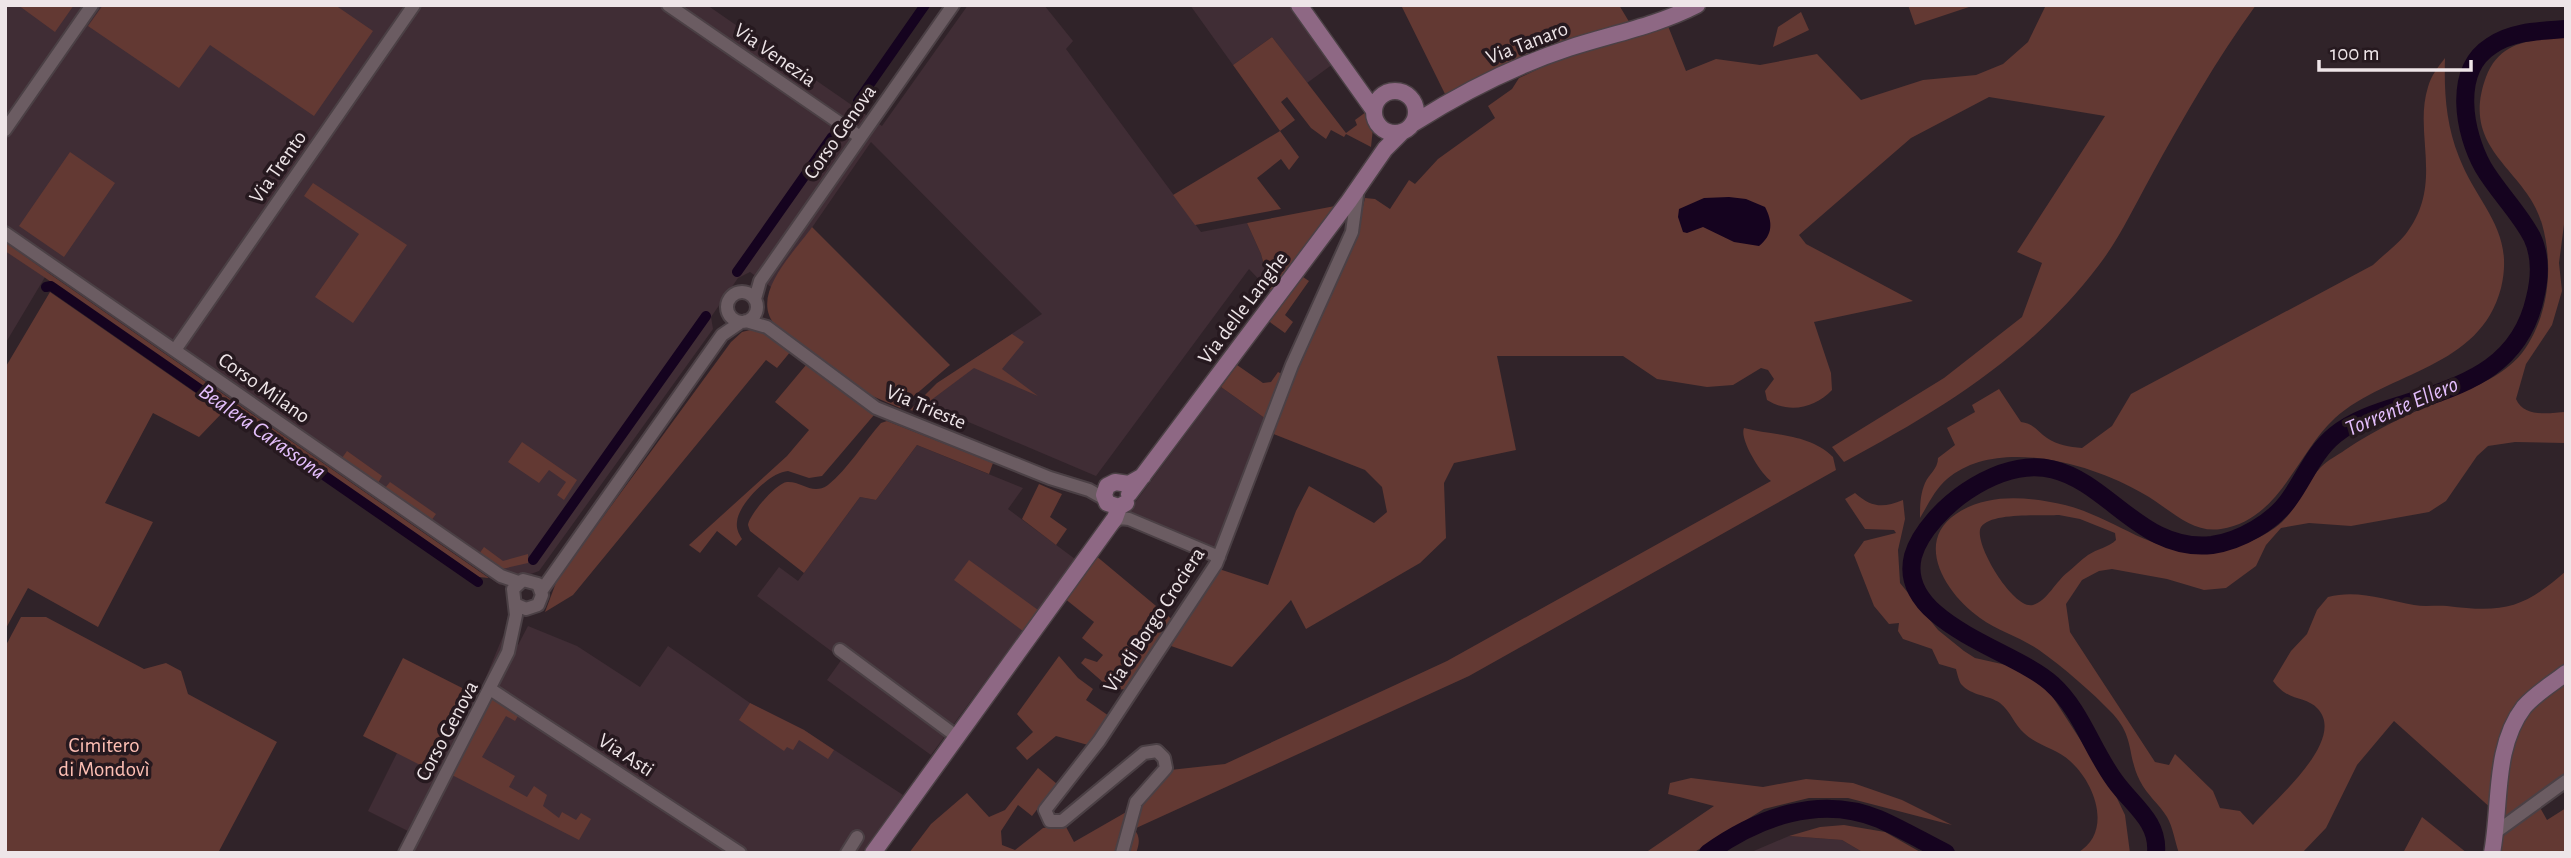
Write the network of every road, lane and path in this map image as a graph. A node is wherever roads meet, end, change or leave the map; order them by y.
1 (92, 5) edge
2 (414, 5) edge
3 (668, 5) edge
4 (953, 5) edge
5 (1299, 5) edge
6 (1697, 5) edge
7 (1454, 97) junction
8 (1412, 99) junction
9 (1378, 102) junction
10 (1380, 127) junction
11 (1407, 128) junction
12 (5, 130) edge
13 (860, 137) junction
14 (1373, 164) junction
15 (1358, 188) junction
16 (5, 233) edge
17 (760, 281) junction
18 (743, 292) junction
19 (756, 303) junction
20 (728, 311) junction
21 (744, 321) junction
22 (767, 327) junction
23 (722, 335) junction
24 (175, 350) junction
25 (1114, 502) junction
26 (1219, 557) junction
27 (538, 585) junction
28 (516, 586) junction
29 (517, 605) junction
30 (531, 609) junction
31 (515, 624) junction
32 (840, 650) dead end
33 (2566, 673) edge
34 (490, 689) junction
35 (956, 736) junction
36 (2566, 781) edge
37 (2496, 832) junction
38 (857, 837) dead end
39 (405, 853) edge
40 (740, 853) edge
41 (848, 853) edge
42 (873, 853) edge
43 (1122, 853) edge
44 (2492, 853) edge

1 - 12 street
2 - 24 street, Via Trento
3 - 13 street, Via Venezia
4 - 13 street, Corso Genova
5 - 9 main road
6 - 7 main road, Via Tanaro
7 - 8 main road, Via Tanaro
7 - 11 main road, Via Tanaro
8 - 9 main road
8 - 11 main road
9 - 10 main road, Via delle Langhe
10 - 11 main road
10 - 14 main road, Via delle Langhe
11 - 14 main road, Via delle Langhe
13 - 17 street, Corso Genova
14 - 15 main road, Via delle Langhe
15 - 25 main road, Via delle Langhe
15 - 26 street, Via di Borgo Crociera
16 - 24 street, Corso Milano
17 - 18 street, Corso Genova
17 - 19 street, Corso Genova
18 - 19 street
18 - 20 street, Corso Genova
19 - 21 street, Corso Genova
19 - 22 street, Via Trieste
20 - 21 street
20 - 23 street, Corso Genova
21 - 22 street, Via Trieste
21 - 23 street, Corso Genova
22 - 25 street, Via Trieste
23 - 27 street, Corso Genova
24 - 28 street, Corso Milano
25 - 26 street, Via Trieste
25 - 35 main road, Via delle Langhe
26 - 43 street, Via di Borgo Crociera
27 - 28 street, Corso Genova
27 - 30 street
28 - 29 street, Corso Genova
29 - 30 street
29 - 31 street, Corso Genova
30 - 31 street
31 - 34 street, Corso Genova
32 - 35 street
33 - 37 main road
34 - 39 street, Corso Genova
34 - 40 street, Via Asti
35 - 42 main road, Via delle Langhe
36 - 37 street
37 - 44 main road
38 - 41 street

